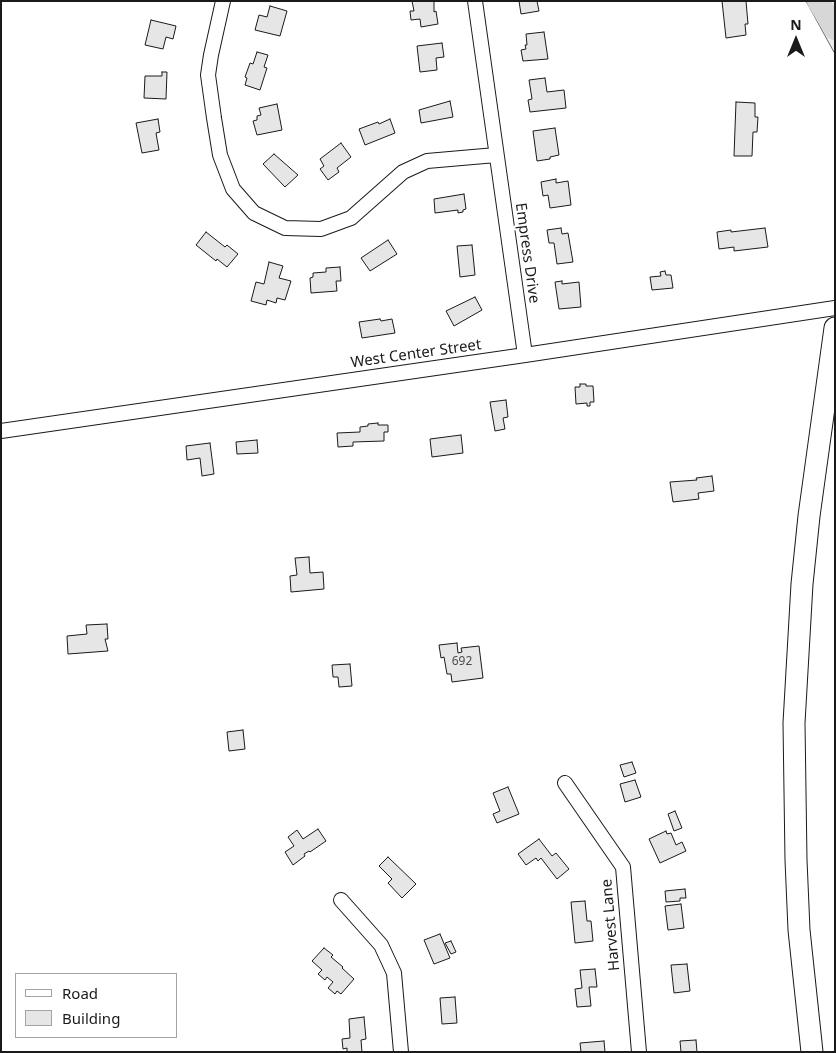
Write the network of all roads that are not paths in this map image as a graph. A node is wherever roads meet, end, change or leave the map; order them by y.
1 (223, 1) edge
2 (474, 1) edge
3 (496, 155) junction
4 (835, 308) edge
5 (834, 336) edge
6 (525, 355) junction
7 (1, 431) edge
8 (565, 783) dead end
9 (341, 900) dead end
10 (401, 1052) edge
11 (638, 1052) edge
12 (812, 1052) edge

1 - 3 street
2 - 3 street, Empress Drive
3 - 6 street, Empress Drive
4 - 6 street, West Center Street
5 - 12 highway
6 - 7 street, West Center Street
8 - 11 street, Harvest Lane
9 - 10 street

